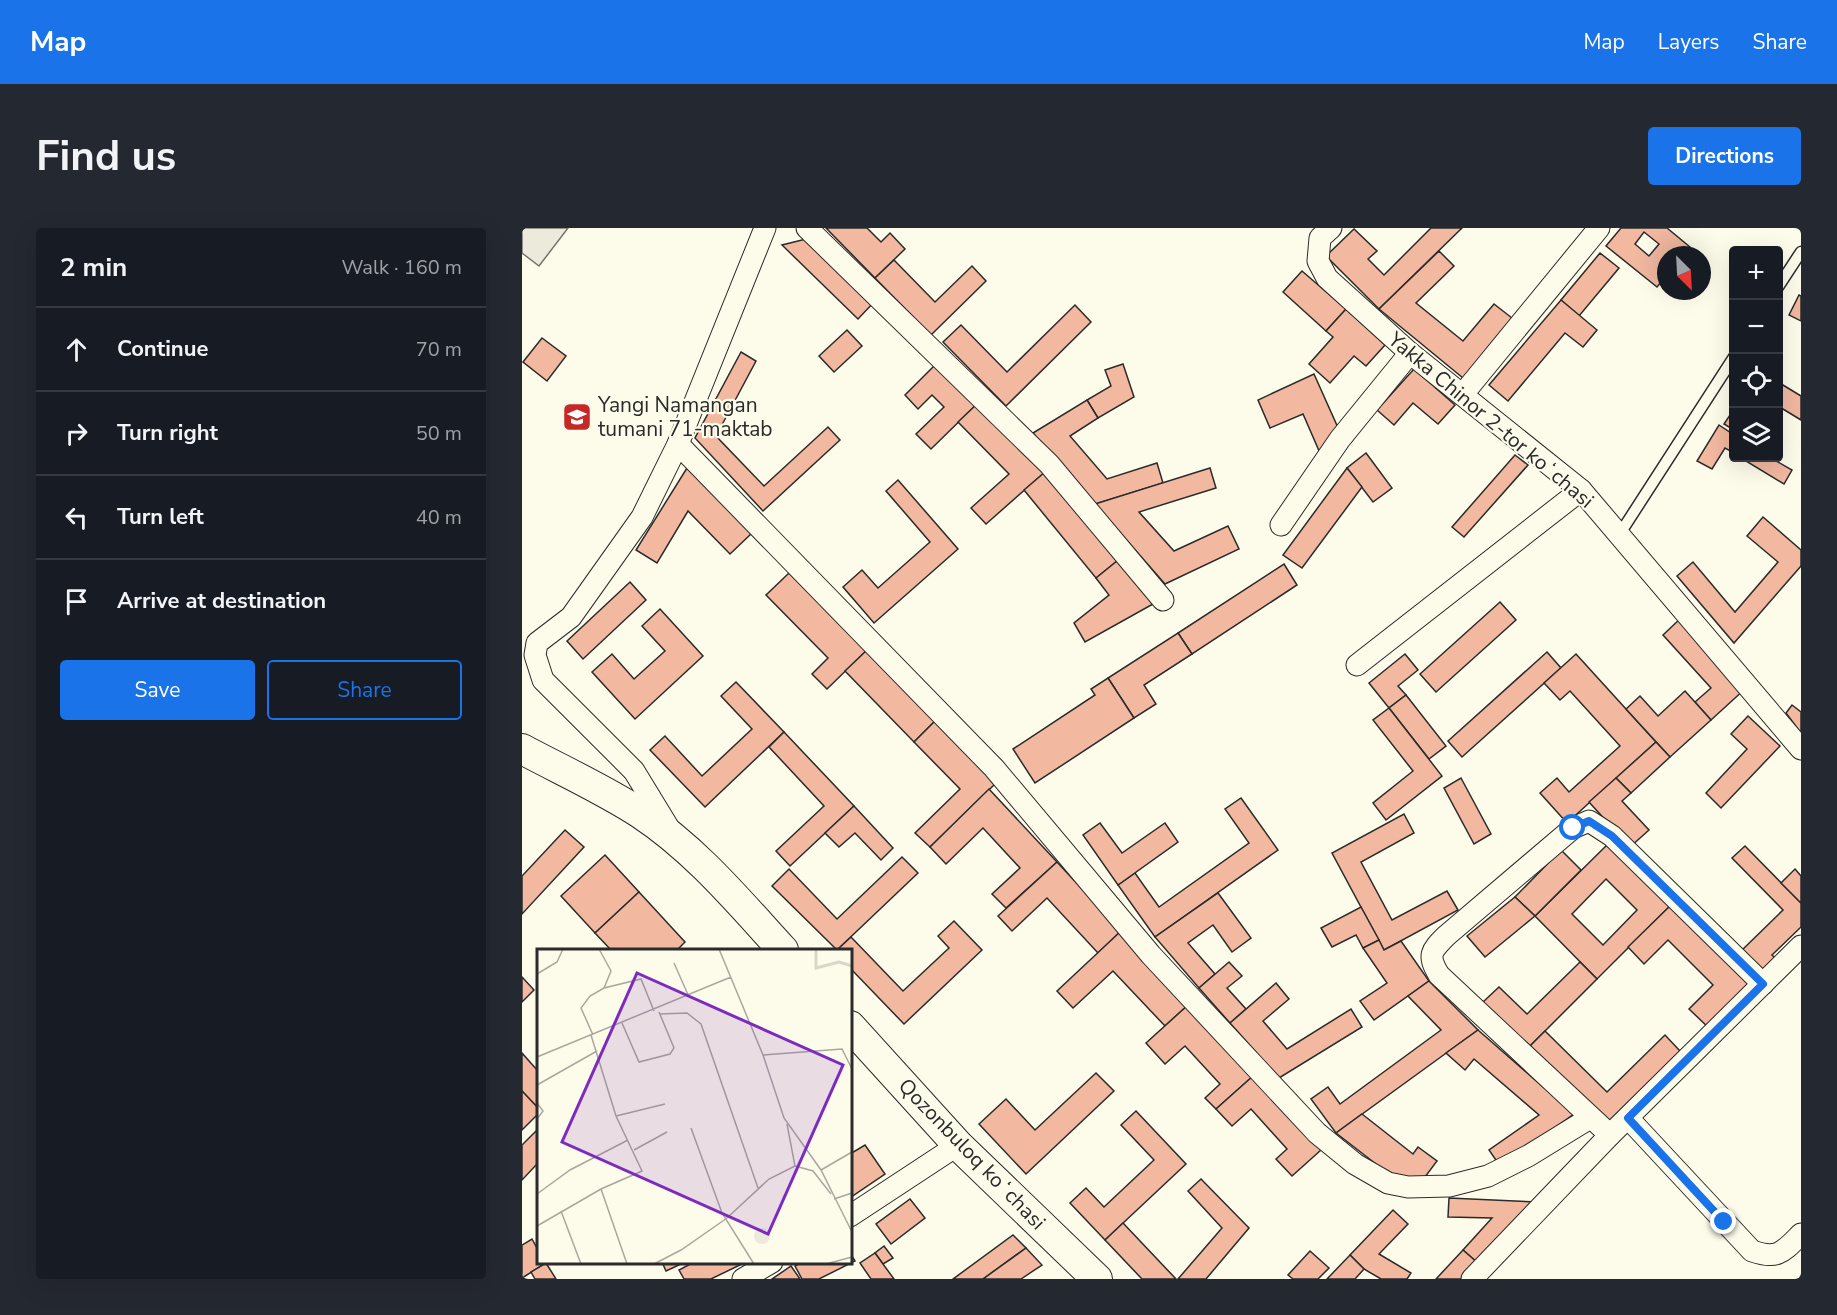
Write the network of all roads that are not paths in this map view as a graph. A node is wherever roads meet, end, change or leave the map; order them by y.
1 (765, 228) edge
2 (807, 228) edge
3 (1331, 228) edge
4 (1599, 228) edge
5 (1801, 252) edge
6 (1783, 281) edge
7 (1410, 353) junction
8 (1729, 365) edge
9 (1463, 394) junction
10 (678, 444) junction
11 (1581, 490) junction
12 (1281, 525) dead end
13 (1619, 535) junction
14 (1163, 600) dead end
15 (530, 645) edge
16 (1357, 665) dead end
17 (522, 749) edge
18 (1801, 749) edge
19 (676, 840) junction
20 (1801, 946) edge
21 (781, 949) edge
22 (1763, 984) junction
23 (852, 1028) edge
24 (1590, 1118) junction
25 (1628, 1118) junction
26 (1610, 1135) junction
27 (958, 1145) junction
28 (852, 1215) edge
29 (1801, 1234) edge
30 (770, 1264) edge
31 (1478, 1277) edge
32 (743, 1279) edge
33 (1097, 1279) edge

1 - 10 street
2 - 14 street
3 - 7 street, Yakka Chinor 2-tor koʻchasi
4 - 9 street
5 - 6 lane
7 - 9 street, Yakka Chinor 2-tor koʻchasi
7 - 12 street
8 - 13 lane
9 - 11 street, Yakka Chinor 2-tor koʻchasi
10 - 15 street
10 - 24 street
11 - 13 street, Yakka Chinor 2-tor koʻchasi
11 - 16 street
13 - 18 street, Yakka Chinor 2-tor koʻchasi
15 - 19 street
17 - 19 main road
19 - 21 main road
20 - 22 street
22 - 24 street
22 - 25 street
23 - 27 main road, Qozonbuloq koʻchasi
24 - 26 street
25 - 26 street
25 - 29 street
26 - 31 street
27 - 28 street
27 - 33 main road, Qozonbuloq koʻchasi
30 - 32 street

